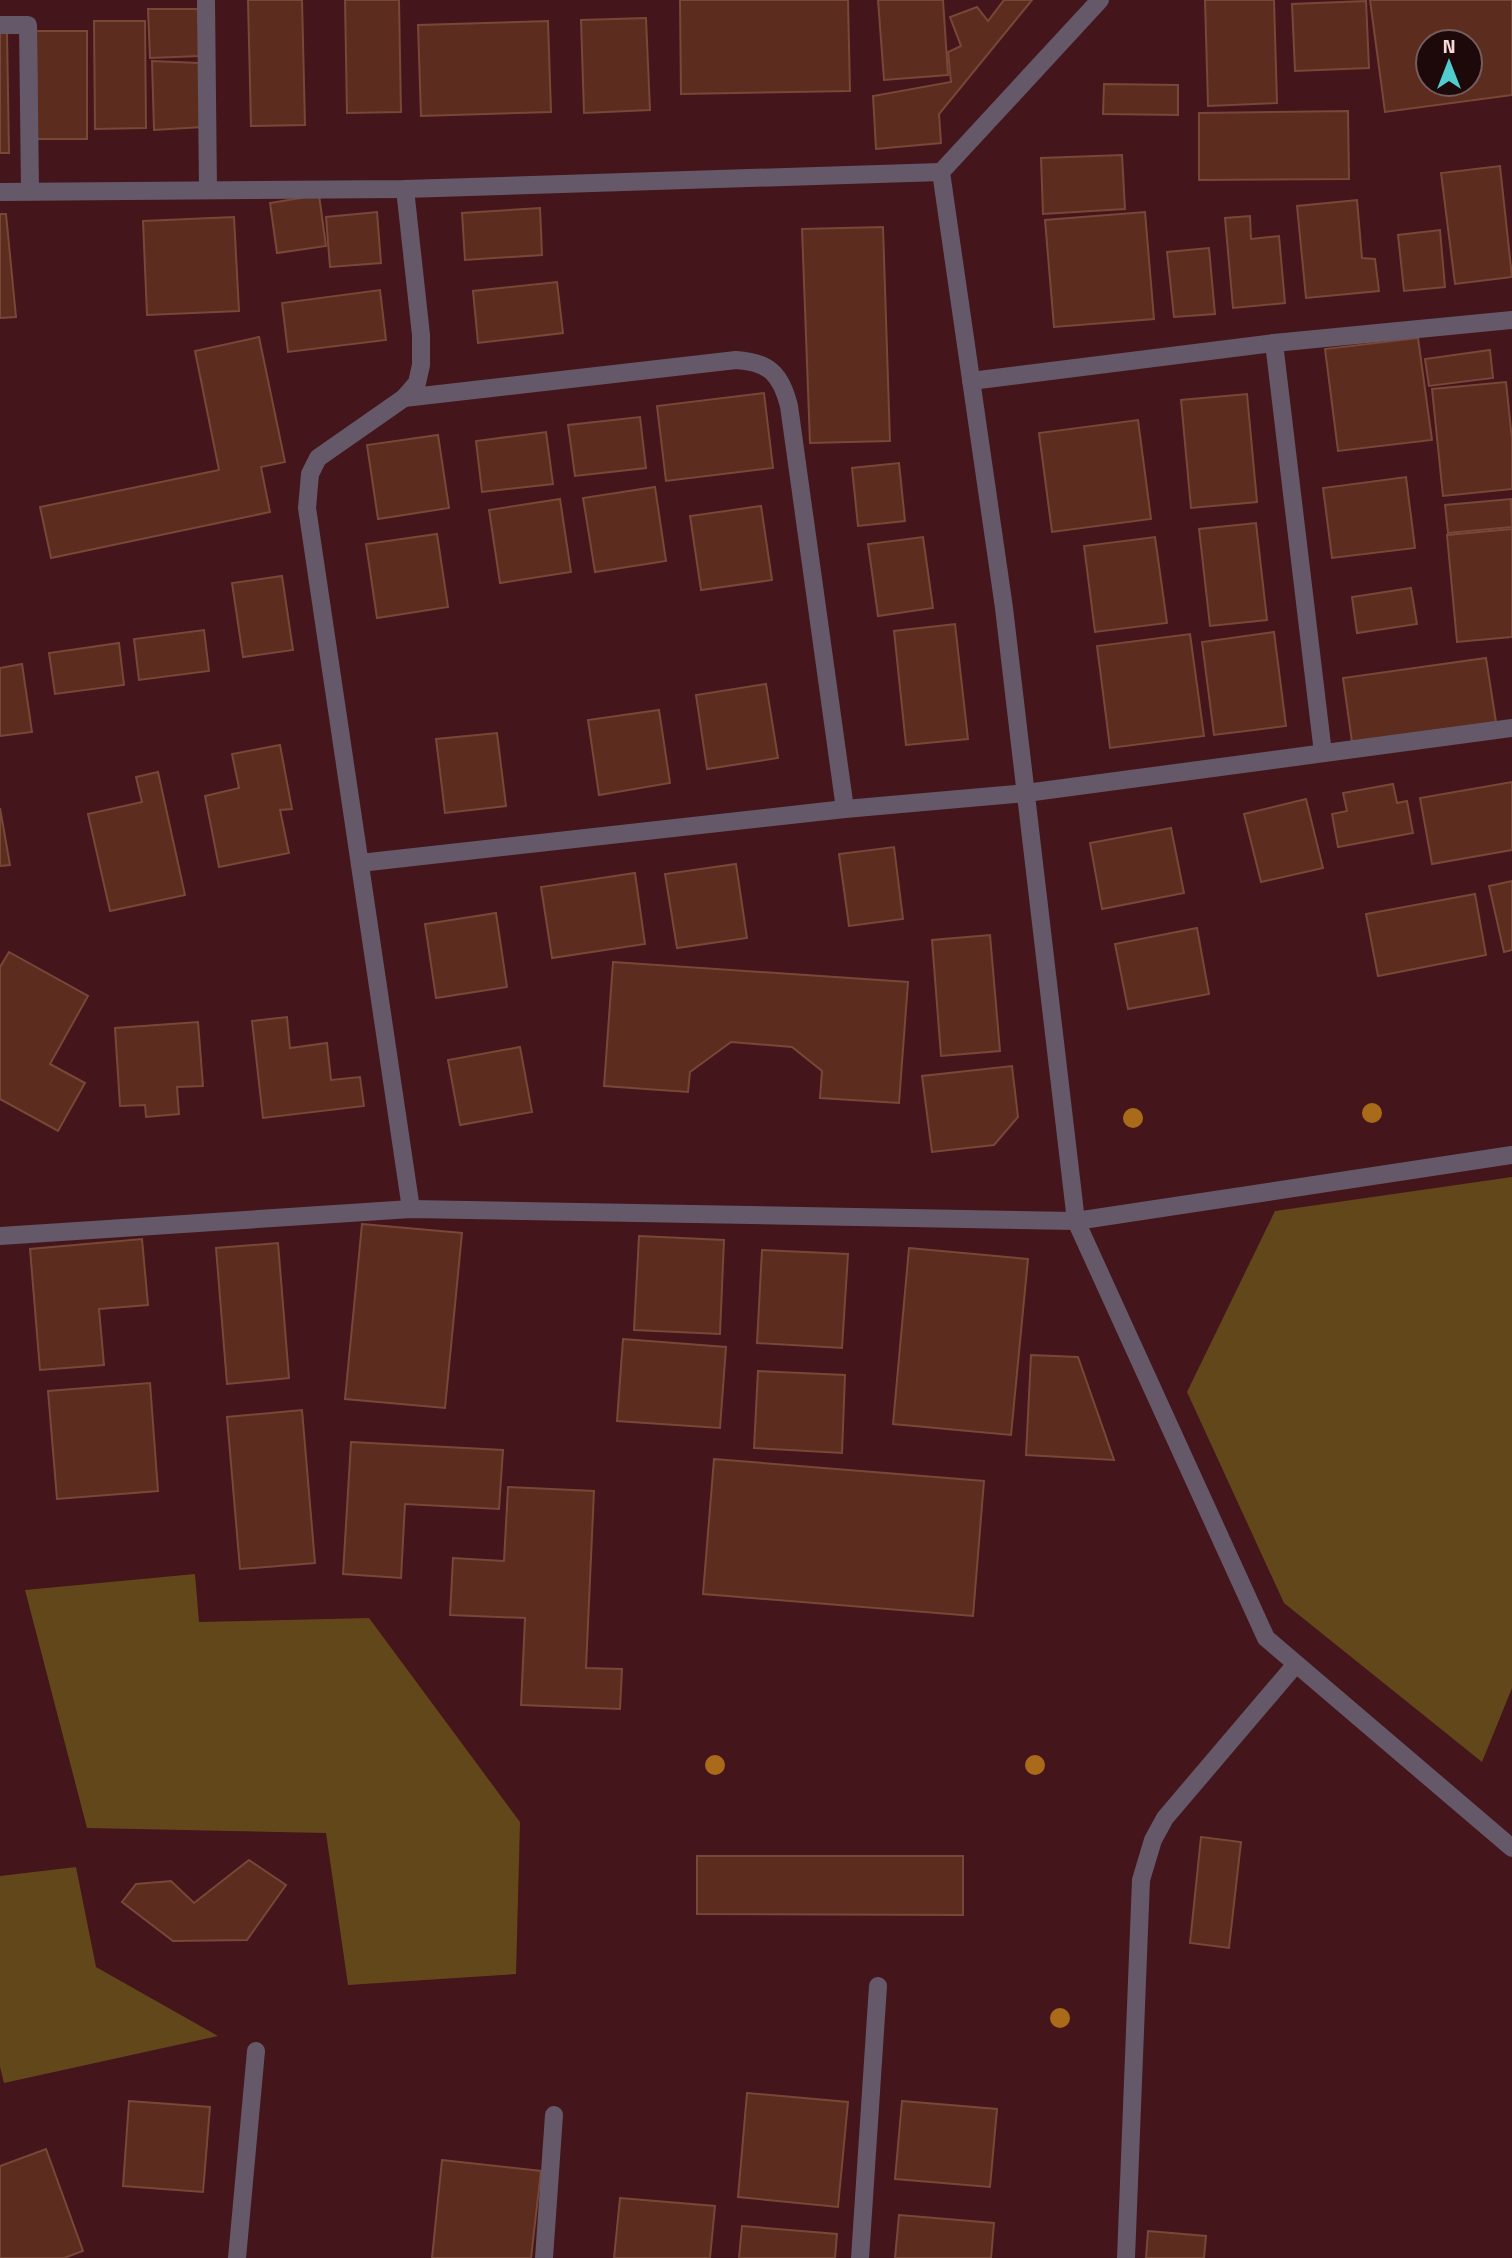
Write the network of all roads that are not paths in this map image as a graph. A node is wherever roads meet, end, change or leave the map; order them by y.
1 (206, 0) edge
2 (1100, 0) edge
3 (0, 25) edge
4 (941, 172) junction
5 (405, 189) junction
6 (30, 190) junction
7 (208, 190) junction
8 (0, 192) edge
9 (1512, 320) edge
10 (1274, 343) junction
11 (971, 381) junction
12 (404, 398) junction
13 (1512, 728) edge
14 (1323, 753) junction
15 (1026, 793) junction
16 (845, 809) junction
17 (360, 863) junction
18 (1512, 1155) edge
19 (411, 1209) junction
20 (1076, 1221) junction
21 (0, 1236) edge
22 (1296, 1664) junction
23 (1512, 1848) edge
24 (878, 1986) dead end
25 (256, 2051) dead end
26 (554, 2115) dead end
27 (237, 2258) edge
28 (544, 2258) edge
29 (860, 2258) edge
30 (1126, 2258) edge

1 - 7 street
2 - 4 street
3 - 6 street
4 - 5 street
4 - 11 street
5 - 7 street
5 - 12 street
6 - 7 street
6 - 8 street
9 - 10 street
10 - 11 street
10 - 14 street
11 - 15 street
12 - 16 street
12 - 17 street
13 - 14 street
14 - 15 street
15 - 16 street
15 - 20 street
16 - 17 street
17 - 19 street
18 - 20 street
19 - 20 street
19 - 21 street
20 - 22 street
22 - 23 street
22 - 30 street
24 - 29 street
25 - 27 street
26 - 28 street

